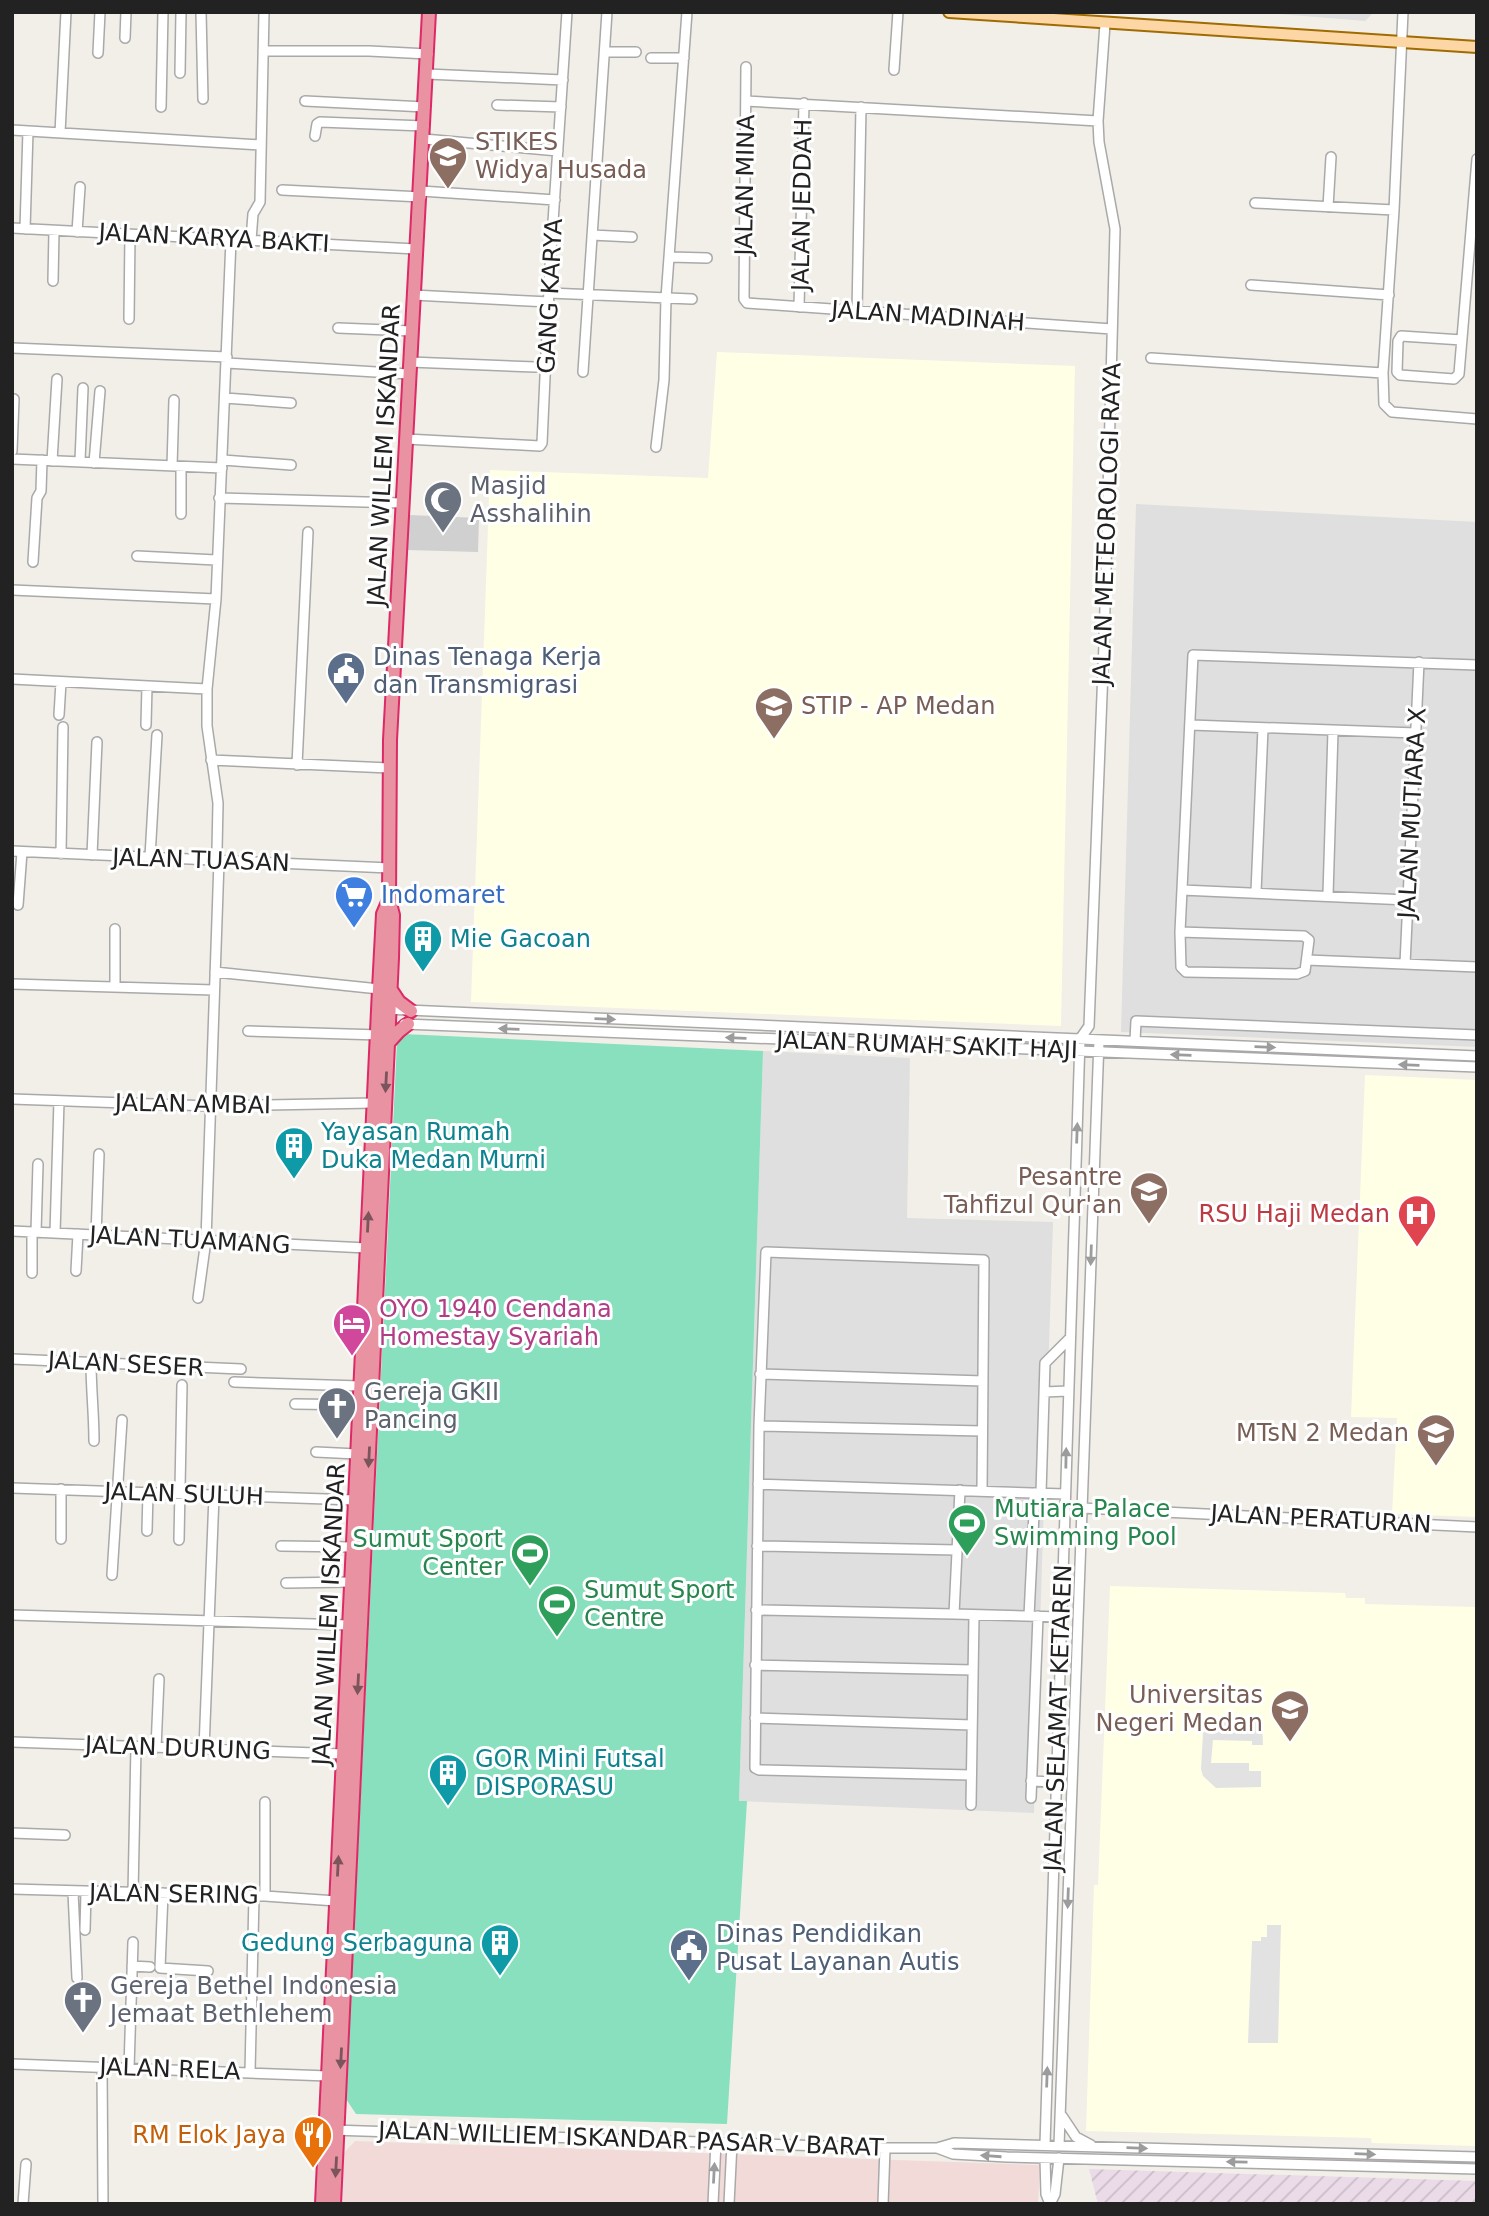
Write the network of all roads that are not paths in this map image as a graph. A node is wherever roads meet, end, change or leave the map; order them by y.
1 (66, 12) edge
2 (100, 12) edge
3 (126, 12) edge
4 (163, 12) edge
5 (181, 12) edge
6 (201, 12) edge
7 (264, 12) edge
8 (429, 12) edge
9 (567, 12) edge
10 (607, 12) edge
11 (687, 12) edge
12 (898, 12) edge
13 (949, 12) edge
14 (1403, 12) edge
15 (1105, 24) junction
16 (125, 38) dead end
17 (1404, 41) junction
18 (1477, 47) edge
19 (263, 51) junction
20 (605, 52) junction
21 (636, 52) dead end
22 (98, 53) dead end
23 (428, 54) junction
24 (651, 58) dead end
25 (684, 58) junction
26 (746, 67) dead end
27 (894, 70) dead end
28 (180, 73) dead end
29 (427, 74) junction
30 (563, 80) junction
31 (204, 99) dead end
32 (305, 101) dead end
33 (747, 101) junction
34 (804, 103) junction
35 (497, 105) dead end
36 (161, 107) dead end
37 (425, 107) junction
38 (561, 107) junction
39 (861, 107) junction
40 (1098, 121) junction
41 (12, 130) edge
42 (28, 131) junction
43 (60, 133) junction
44 (424, 133) junction
45 (314, 136) dead end
46 (261, 145) junction
47 (558, 151) junction
48 (1331, 157) dead end
49 (1477, 159) edge
50 (80, 187) dead end
51 (282, 190) dead end
52 (421, 194) junction
53 (555, 200) junction
54 (1255, 203) dead end
55 (1328, 207) junction
56 (1394, 210) junction
57 (12, 228) edge
58 (25, 229) junction
59 (54, 231) junction
60 (77, 232) junction
61 (130, 235) junction
62 (592, 235) junction
63 (632, 237) dead end
64 (231, 240) junction
65 (251, 240) junction
66 (416, 249) junction
67 (670, 257) junction
68 (708, 258) dead end
69 (53, 281) dead end
70 (1251, 285) dead end
71 (413, 295) junction
72 (589, 295) junction
73 (1388, 295) junction
74 (549, 297) junction
75 (666, 298) junction
76 (692, 299) dead end
77 (745, 302) joint
78 (799, 307) junction
79 (857, 312) junction
80 (130, 319) dead end
81 (338, 328) dead end
82 (1112, 329) junction
83 (412, 331) junction
84 (1462, 340) junction
85 (12, 348) edge
86 (1151, 358) dead end
87 (227, 360) junction
88 (410, 368) junction
89 (535, 368) dead end
90 (583, 372) dead end
91 (1383, 373) junction
92 (57, 379) dead end
93 (83, 388) dead end
94 (100, 391) dead end
95 (225, 398) junction
96 (14, 399) dead end
97 (174, 400) dead end
98 (290, 403) dead end
99 (1477, 419) edge
100 (406, 439) junction
101 (656, 447) dead end
102 (12, 451) edge
103 (12, 459) edge
104 (47, 461) junction
105 (80, 461) junction
106 (94, 463) junction
107 (223, 464) junction
108 (291, 465) dead end
109 (177, 466) junction
110 (219, 498) junction
111 (402, 503) junction
112 (181, 514) dead end
113 (308, 532) dead end
114 (138, 556) dead end
115 (216, 560) junction
116 (33, 562) dead end
117 (12, 590) edge
118 (216, 599) junction
119 (1419, 662) junction
120 (1477, 665) edge
121 (12, 679) edge
122 (61, 682) junction
123 (147, 686) junction
124 (207, 689) junction
125 (59, 715) dead end
126 (146, 725) dead end
127 (1191, 725) junction
128 (63, 727) dead end
129 (1263, 728) junction
130 (1333, 731) junction
131 (1416, 733) junction
132 (157, 735) dead end
133 (97, 742) dead end
134 (211, 761) junction
135 (297, 765) junction
136 (389, 768) junction
137 (17, 852) edge
138 (61, 854) junction
139 (92, 855) junction
140 (150, 857) junction
141 (219, 861) junction
142 (390, 868) junction
143 (1182, 890) junction
144 (1256, 892) junction
145 (1328, 895) junction
146 (1408, 900) junction
147 (18, 905) dead end
148 (115, 929) dead end
149 (1180, 932) junction
150 (1307, 960) junction
151 (1405, 964) junction
152 (1477, 967) edge
153 (215, 972) junction
154 (12, 984) edge
155 (115, 987) junction
156 (214, 990) junction
157 (385, 990) junction
158 (384, 1009) junction
159 (411, 1011) junction
160 (408, 1024) junction
161 (1089, 1026) junction
162 (248, 1031) dead end
163 (384, 1032) junction
164 (1477, 1035) edge
165 (1080, 1039) junction
166 (1098, 1040) junction
167 (1135, 1041) junction
168 (1079, 1051) junction
169 (1098, 1052) junction
170 (1477, 1056) edge
171 (1477, 1067) edge
172 (12, 1100) edge
173 (59, 1101) junction
174 (374, 1103) junction
175 (210, 1106) junction
176 (99, 1154) dead end
177 (38, 1164) dead end
178 (12, 1231) edge
179 (34, 1232) junction
180 (55, 1233) junction
181 (78, 1234) junction
182 (96, 1235) junction
183 (206, 1240) junction
184 (367, 1248) junction
185 (76, 1271) dead end
186 (32, 1273) dead end
187 (1072, 1296) junction
188 (1090, 1296) junction
189 (198, 1298) dead end
190 (1070, 1338) junction
191 (12, 1359) edge
192 (91, 1362) junction
193 (240, 1369) dead end
194 (760, 1374) junction
195 (983, 1381) junction
196 (234, 1382) dead end
197 (182, 1385) dead end
198 (360, 1386) junction
199 (1068, 1391) junction
200 (1044, 1392) junction
201 (295, 1404) dead end
202 (360, 1405) junction
203 (122, 1420) dead end
204 (759, 1426) junction
205 (982, 1431) junction
206 (94, 1441) dead end
207 (316, 1452) dead end
208 (357, 1454) junction
209 (758, 1484) junction
210 (12, 1488) edge
211 (61, 1489) junction
212 (960, 1490) junction
213 (982, 1491) junction
214 (118, 1492) junction
215 (148, 1493) junction
216 (1038, 1493) junction
217 (1065, 1493) junction
218 (179, 1495) junction
219 (214, 1496) junction
220 (355, 1500) junction
221 (1082, 1508) junction
222 (1477, 1527) edge
223 (147, 1531) dead end
224 (61, 1539) dead end
225 (179, 1540) dead end
226 (281, 1546) dead end
227 (757, 1546) junction
228 (353, 1547) junction
229 (957, 1550) junction
230 (112, 1575) dead end
231 (351, 1582) junction
232 (286, 1583) dead end
233 (756, 1610) junction
234 (954, 1614) junction
235 (12, 1615) edge
236 (974, 1615) junction
237 (1034, 1616) junction
238 (1061, 1617) junction
239 (211, 1621) junction
240 (349, 1625) junction
241 (755, 1665) junction
242 (973, 1670) junction
243 (159, 1679) dead end
244 (755, 1718) junction
245 (972, 1725) junction
246 (1058, 1736) junction
247 (1074, 1737) junction
248 (12, 1742) edge
249 (136, 1747) junction
250 (156, 1748) junction
251 (204, 1749) junction
252 (343, 1754) junction
253 (971, 1775) junction
254 (1031, 1781) junction
255 (1056, 1782) junction
256 (348, 1785) junction
257 (1031, 1798) dead end
258 (265, 1802) dead end
259 (971, 1805) dead end
260 (12, 1833) edge
261 (65, 1835) dead end
262 (12, 1889) edge
263 (73, 1892) junction
264 (86, 1892) junction
265 (134, 1893) junction
266 (163, 1893) junction
267 (254, 1896) junction
268 (265, 1896) junction
269 (336, 1901) junction
270 (85, 1930) dead end
271 (133, 1942) dead end
272 (132, 1966) junction
273 (150, 1967) dead end
274 (208, 1971) dead end
275 (78, 1978) dead end
276 (1065, 1993) junction
277 (1049, 1994) junction
278 (12, 2064) edge
279 (103, 2067) junction
280 (129, 2068) junction
281 (250, 2072) junction
282 (328, 2076) junction
283 (1061, 2111) junction
284 (332, 2130) junction
285 (716, 2142) junction
286 (732, 2143) junction
287 (1045, 2145) junction
288 (1059, 2146) junction
289 (1094, 2147) junction
290 (885, 2148) junction
291 (937, 2148) junction
292 (1273, 2151) junction
293 (1477, 2157) edge
294 (1045, 2158) junction
295 (1059, 2158) junction
296 (1273, 2163) junction
297 (26, 2164) dead end
298 (1477, 2169) edge
299 (23, 2204) edge
300 (103, 2204) edge
301 (322, 2204) edge
302 (334, 2204) edge
303 (713, 2204) edge
304 (729, 2204) edge
305 (883, 2204) edge
306 (1050, 2204) edge

1 - 43 street
2 - 22 street
3 - 16 street
4 - 36 street
5 - 28 street
6 - 31 street
7 - 19 street
8 - 23 highway, JALAN WILLEM ISKANDAR
9 - 30 street, GANG KARYA
10 - 20 street
11 - 25 street
12 - 27 street
13 - 15 main road
14 - 17 street
15 - 17 main road
15 - 40 street, JALAN METEOROLOGI RAYA
17 - 18 main road
17 - 56 street
19 - 23 street
19 - 46 street
20 - 21 street
20 - 62 street
23 - 29 highway, JALAN WILLEM ISKANDAR
24 - 25 street
25 - 67 street
26 - 33 street, JALAN MINA
29 - 30 street
29 - 37 highway, JALAN WILLEM ISKANDAR
30 - 38 street, GANG KARYA
32 - 37 street
33 - 34 street
33 - 77 street, JALAN MINA
34 - 39 street
34 - 78 street, JALAN JEDDAH
35 - 38 street
37 - 44 highway, JALAN WILLEM ISKANDAR
38 - 47 street, GANG KARYA
39 - 40 street
39 - 79 street
40 - 82 street, JALAN METEOROLOGI RAYA
41 - 42 street
42 - 43 street
42 - 58 street
43 - 46 street
44 - 45 street
44 - 47 street
44 - 52 highway, JALAN WILLEM ISKANDAR
46 - 65 street
47 - 53 street, GANG KARYA
48 - 55 street
49 - 84 street
50 - 60 street
51 - 52 street
52 - 53 street
52 - 66 highway, JALAN WILLEM ISKANDAR
53 - 74 street, GANG KARYA
54 - 55 street
55 - 56 street
56 - 73 street
57 - 58 street, JALAN KARYA BAKTI
58 - 59 street, JALAN KARYA BAKTI
59 - 60 street, JALAN KARYA BAKTI
59 - 69 street
60 - 61 street, JALAN KARYA BAKTI
61 - 64 street, JALAN KARYA BAKTI
61 - 80 street
62 - 63 street
62 - 72 street
64 - 65 street, JALAN KARYA BAKTI
64 - 87 street
65 - 66 street, JALAN KARYA BAKTI
66 - 71 highway, JALAN WILLEM ISKANDAR
67 - 68 street
67 - 75 street
70 - 73 street
71 - 74 street
71 - 83 highway, JALAN WILLEM ISKANDAR
72 - 74 street
72 - 75 street
72 - 90 street
73 - 91 street
74 - 100 street, GANG KARYA
75 - 76 street
75 - 101 street
77 - 78 street, JALAN MADINAH
78 - 79 street, JALAN MADINAH
79 - 82 street, JALAN MADINAH
81 - 83 street
82 - 161 street, JALAN METEOROLOGI RAYA
83 - 88 highway, JALAN WILLEM ISKANDAR
84 - 84 street
85 - 87 street
86 - 91 street
87 - 88 street
87 - 95 street
88 - 89 street
88 - 100 highway, JALAN WILLEM ISKANDAR
91 - 99 street
92 - 104 street
93 - 105 street
94 - 106 street
95 - 98 street
95 - 107 street
96 - 102 street
97 - 109 street
100 - 111 highway, JALAN WILLEM ISKANDAR
103 - 104 street
104 - 105 street
104 - 116 street
105 - 106 street
106 - 109 street
107 - 108 street
107 - 109 street
107 - 110 street
109 - 112 street
110 - 111 street
110 - 115 street
111 - 136 highway, JALAN WILLEM ISKANDAR
113 - 135 street
114 - 115 street
115 - 118 street
117 - 118 street
118 - 124 street
119 - 120 street
119 - 127 street
119 - 131 street, JALAN MUTIARA X
121 - 122 street
122 - 123 street
122 - 125 street
123 - 124 street
123 - 126 street
124 - 134 street
127 - 129 street
127 - 143 street
128 - 138 street
129 - 130 street
129 - 144 street
130 - 131 street
130 - 145 street
131 - 146 street, JALAN MUTIARA X
132 - 140 street
133 - 139 street
134 - 135 street
134 - 141 street
135 - 136 street
136 - 142 highway, JALAN WILLEM ISKANDAR
137 - 138 street, JALAN TUASAN
137 - 147 street
138 - 139 street, JALAN TUASAN
139 - 140 street, JALAN TUASAN
140 - 141 street, JALAN TUASAN
141 - 142 street, JALAN TUASAN
141 - 153 street
142 - 157 highway, JALAN WILLEM ISKANDAR
143 - 144 street
143 - 149 street
144 - 145 street
145 - 146 street
146 - 151 street, JALAN MUTIARA X
148 - 155 street
149 - 150 street
149 - 150 street
150 - 151 street
151 - 152 street
153 - 156 street
153 - 157 street
154 - 155 street
155 - 156 street
156 - 175 street
157 - 158 highway, JALAN WILLEM ISKANDAR
157 - 159 highway
158 - 159 street, JALAN RUMAH SAKIT HAJI
158 - 163 highway, JALAN WILLEM ISKANDAR
159 -> 165 street, JALAN RUMAH SAKIT HAJI
160 - 163 street, JALAN RUMAH SAKIT HAJI
160 - 163 highway
168 -> 160 street, JALAN RUMAH SAKIT HAJI
161 - 165 street
161 - 166 street
162 - 163 street, JALAN RUMAH SAKIT HAJI
163 - 174 highway, JALAN WILLEM ISKANDAR
163 -> 256 highway, JALAN WILLEM ISKANDAR
164 - 167 street
165 - 166 street, JALAN RUMAH SAKIT HAJI
165 - 168 street, JALAN SELAMAT KETAREN
166 - 167 street, JALAN RUMAH SAKIT HAJI
166 - 169 street, JALAN SELAMAT KETAREN
167 -> 170 street, JALAN RUMAH SAKIT HAJI
168 - 169 street, JALAN RUMAH SAKIT HAJI
187 -> 168 street, JALAN SELAMAT KETAREN
171 -> 169 street, JALAN RUMAH SAKIT HAJI
169 -> 188 street, JALAN SELAMAT KETAREN
172 - 173 street, JALAN AMBAI
173 - 175 street, JALAN AMBAI
173 - 180 street
174 - 175 street, JALAN AMBAI
184 -> 174 highway, JALAN WILLEM ISKANDAR
175 - 183 street
176 - 182 street
177 - 179 street
178 - 179 street, JALAN TUAMANG
179 - 180 street, JALAN TUAMANG
179 - 186 street
180 - 181 street, JALAN TUAMANG
181 - 182 street, JALAN TUAMANG
181 - 185 street
182 - 183 street, JALAN TUAMANG
183 - 184 street, JALAN TUAMANG
183 - 189 street
184 - 198 highway, JALAN WILLEM ISKANDAR
187 - 188 street
187 - 190 street, JALAN SELAMAT KETAREN
188 - 221 street, JALAN SELAMAT KETAREN
190 - 199 street, JALAN SELAMAT KETAREN
190 - 200 street
191 - 192 street, JALAN SESER
192 - 193 street, JALAN SESER
192 - 206 street
194 - 195 street
194 - 195 street
194 - 204 street
195 - 205 street
196 - 198 street
197 - 218 street
198 - 202 highway, JALAN WILLEM ISKANDAR
199 - 200 street
217 -> 199 street, JALAN SELAMAT KETAREN
200 - 216 street
201 - 202 street
202 - 208 highway, JALAN WILLEM ISKANDAR
203 - 214 street
204 - 205 street
204 - 209 street
205 - 213 street
207 - 208 street
208 - 220 highway, JALAN WILLEM ISKANDAR
209 - 212 street
209 - 227 street
210 - 211 street, JALAN SULUH
211 - 214 street, JALAN SULUH
211 - 224 street
212 - 213 street
212 - 229 street
213 - 216 street
214 - 215 street, JALAN SULUH
214 - 230 street
215 - 218 street, JALAN SULUH
215 - 223 street
216 - 217 street
216 - 237 street
217 - 238 street, JALAN SELAMAT KETAREN
218 - 219 street, JALAN SULUH
218 - 225 street
219 - 220 street, JALAN SULUH
219 - 239 street
220 - 228 highway, JALAN WILLEM ISKANDAR
221 - 222 street, JALAN PERATURAN
221 - 247 street, JALAN SELAMAT KETAREN
226 - 228 street
227 - 229 street
227 - 233 street
228 - 231 highway, JALAN WILLEM ISKANDAR
229 - 234 street
231 - 232 street
231 - 240 highway, JALAN WILLEM ISKANDAR
233 - 234 street
233 - 241 street
234 - 236 street
235 - 239 street
236 - 237 street
236 - 242 street
237 - 238 street
237 - 254 street
238 - 246 street, JALAN SELAMAT KETAREN
239 - 240 street
239 - 251 street
240 - 252 highway, JALAN WILLEM ISKANDAR
241 - 242 street
241 - 244 street
242 - 245 street
243 - 250 street
244 - 245 street
244 - 253 street
245 - 253 street
246 - 247 street
246 - 255 street, JALAN SELAMAT KETAREN
247 -> 276 street, JALAN SELAMAT KETAREN
248 - 249 street, JALAN DURUNG
249 - 250 street, JALAN DURUNG
249 - 265 street
250 - 251 street, JALAN DURUNG
251 - 252 street, JALAN DURUNG
252 - 256 highway, JALAN WILLEM ISKANDAR
253 - 259 street
254 - 255 street
254 - 257 street
255 - 277 street, JALAN SELAMAT KETAREN
269 -> 256 highway, JALAN WILLEM ISKANDAR
256 -> 284 highway, JALAN WILLEM ISKANDAR
258 - 268 street
260 - 261 street
262 - 263 street, JALAN SERING
263 - 264 street, JALAN SERING
263 - 275 street
264 - 265 street, JALAN SERING
264 - 270 street
265 - 266 street, JALAN SERING
266 - 267 street, JALAN SERING
266 - 274 street
267 - 268 street, JALAN SERING
267 - 281 street
268 - 269 street, JALAN SERING
269 - 282 highway, JALAN WILLEM ISKANDAR
271 - 272 street
272 - 273 street
272 - 280 street
276 - 277 street
276 - 283 street, JALAN SELAMAT KETAREN
287 -> 277 street, JALAN SELAMAT KETAREN
278 - 279 street, JALAN RELA
279 - 280 street, JALAN RELA
279 - 300 street
280 - 281 street, JALAN RELA
281 - 282 street, JALAN RELA
282 - 284 highway, JALAN WILLEM ISKANDAR
283 - 288 street, JALAN SELAMAT KETAREN
283 - 289 street
284 - 285 street, JALAN WILLIEM ISKANDAR PASAR V BARAT
284 - 301 highway, JALAN WILLEM ISKANDAR
284 -> 302 highway, JALAN WILLEM ISKANDAR
285 - 286 street, JALAN WILLIEM ISKANDAR PASAR V BARAT
303 -> 285 street
286 - 290 street, JALAN WILLIEM ISKANDAR PASAR V BARAT
286 - 304 street
287 - 288 street, JALAN WILLIEM ISKANDAR PASAR V BARAT
287 - 291 street, JALAN WILLIEM ISKANDAR PASAR V BARAT
288 - 289 street, JALAN WILLIEM ISKANDAR PASAR V BARAT
289 -> 292 street, JALAN WILLIEM ISKANDAR PASAR V BARAT
290 - 291 street, JALAN WILLIEM ISKANDAR PASAR V BARAT
290 - 305 street
294 -> 291 street, JALAN WILLIEM ISKANDAR PASAR V BARAT
292 -> 293 street, JALAN WILLIEM ISKANDAR PASAR V BARAT
292 - 296 street
294 - 295 street, JALAN WILLIEM ISKANDAR PASAR V BARAT
294 - 306 street
296 -> 295 street, JALAN WILLIEM ISKANDAR PASAR V BARAT
295 - 306 street
296 - 298 street, JALAN WILLIEM ISKANDAR PASAR V BARAT
297 - 299 street

